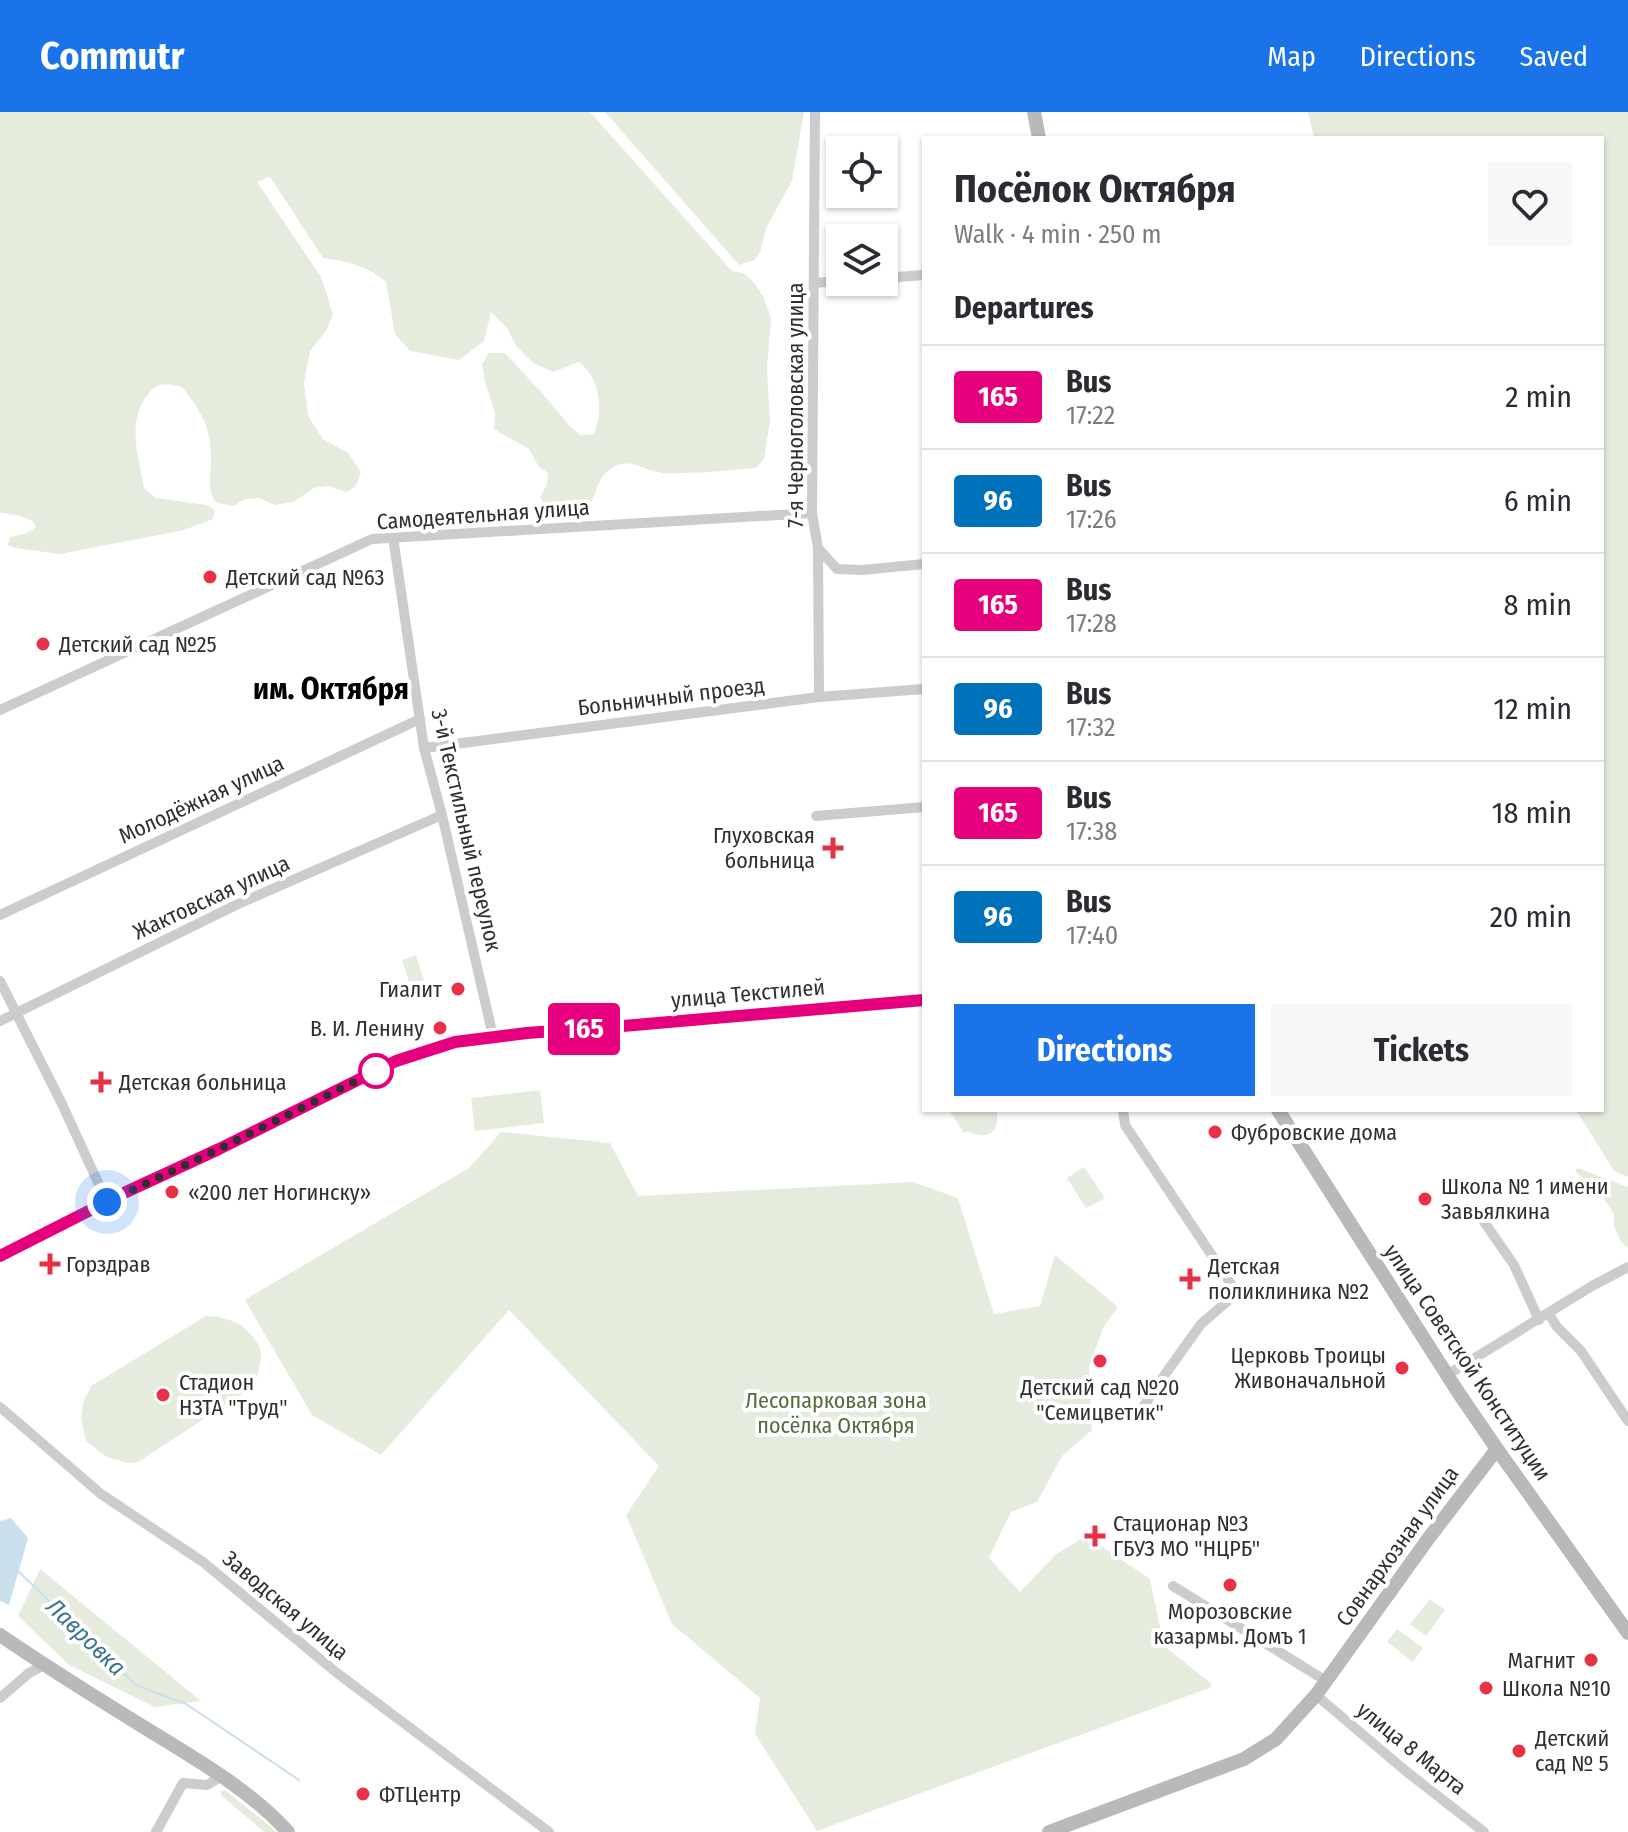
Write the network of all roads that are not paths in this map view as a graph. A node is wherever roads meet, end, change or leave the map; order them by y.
1 (815, 112) edge
2 (1034, 112) edge
3 (1039, 136) edge
4 (922, 275) edge
5 (898, 277) edge
6 (826, 282) edge
7 (814, 283) junction
8 (812, 513) junction
9 (393, 537) junction
10 (818, 548) junction
11 (922, 564) edge
12 (922, 689) edge
13 (819, 697) junction
14 (0, 710) edge
15 (420, 719) junction
16 (424, 748) junction
17 (922, 807) edge
18 (442, 815) junction
19 (816, 816) dead end
20 (0, 915) edge
21 (0, 981) edge
22 (922, 1000) edge
23 (16, 1013) junction
24 (0, 1021) edge
25 (493, 1036) junction
26 (1123, 1112) edge
27 (1279, 1112) edge
28 (107, 1202) junction
29 (1480, 1216) dead end
30 (0, 1256) edge
31 (1628, 1267) edge
32 (1549, 1314) junction
33 (1539, 1320) junction
34 (1447, 1375) junction
35 (0, 1407) edge
36 (1143, 1407) dead end
37 (1628, 1421) edge
38 (1497, 1449) junction
39 (1173, 1586) dead end
40 (1628, 1633) edge
41 (0, 1635) edge
42 (44, 1665) junction
43 (1326, 1681) junction
44 (1316, 1695) junction
45 (0, 1698) edge
46 (222, 1776) junction
47 (156, 1832) edge
48 (288, 1832) edge
49 (549, 1832) edge
50 (1049, 1832) edge
51 (1484, 1832) edge

1 - 7 street, 7-я Черноголовская улица
2 - 3 street
4 - 5 street
6 - 7 street
7 - 8 street, 7-я Черноголовская улица
8 - 9 street, Самодеятельная улица
8 - 10 street, 7-я Черноголовская улица
9 - 14 street, Самодеятельная улица
9 - 15 street, 3-й Текстильный переулок
10 - 11 street
10 - 13 street, 7-я Черноголовская улица
12 - 13 street, Больничный проезд
13 - 16 street, Больничный проезд
15 - 16 street, 3-й Текстильный переулок
15 - 20 street, Молодёжная улица
16 - 18 street, 3-й Текстильный переулок
17 - 19 street
18 - 23 street, Жактовская улица
18 - 25 street, 3-й Текстильный переулок
21 - 23 street
22 - 25 street, улица Текстилей
23 - 24 street, Жактовская улица
23 - 28 street
25 - 28 street, улица Текстилей
26 - 36 street
27 - 34 street, улица Советской Конституции
28 - 30 street, улица Текстилей
29 - 33 street
31 - 32 street
32 - 33 street
32 - 37 street
33 - 34 street
34 - 38 street, улица Советской Конституции
35 - 49 street, Заводская улица
38 - 40 street, улица Советской Конституции
38 - 43 street, Совнархозная улица
39 - 43 street
41 - 42 street
42 - 45 street
42 - 46 street
43 - 44 street, Совнархозная улица
44 - 50 street, Совнархозная улица
44 - 51 street, улица 8 Марта
46 - 47 street
46 - 48 street

